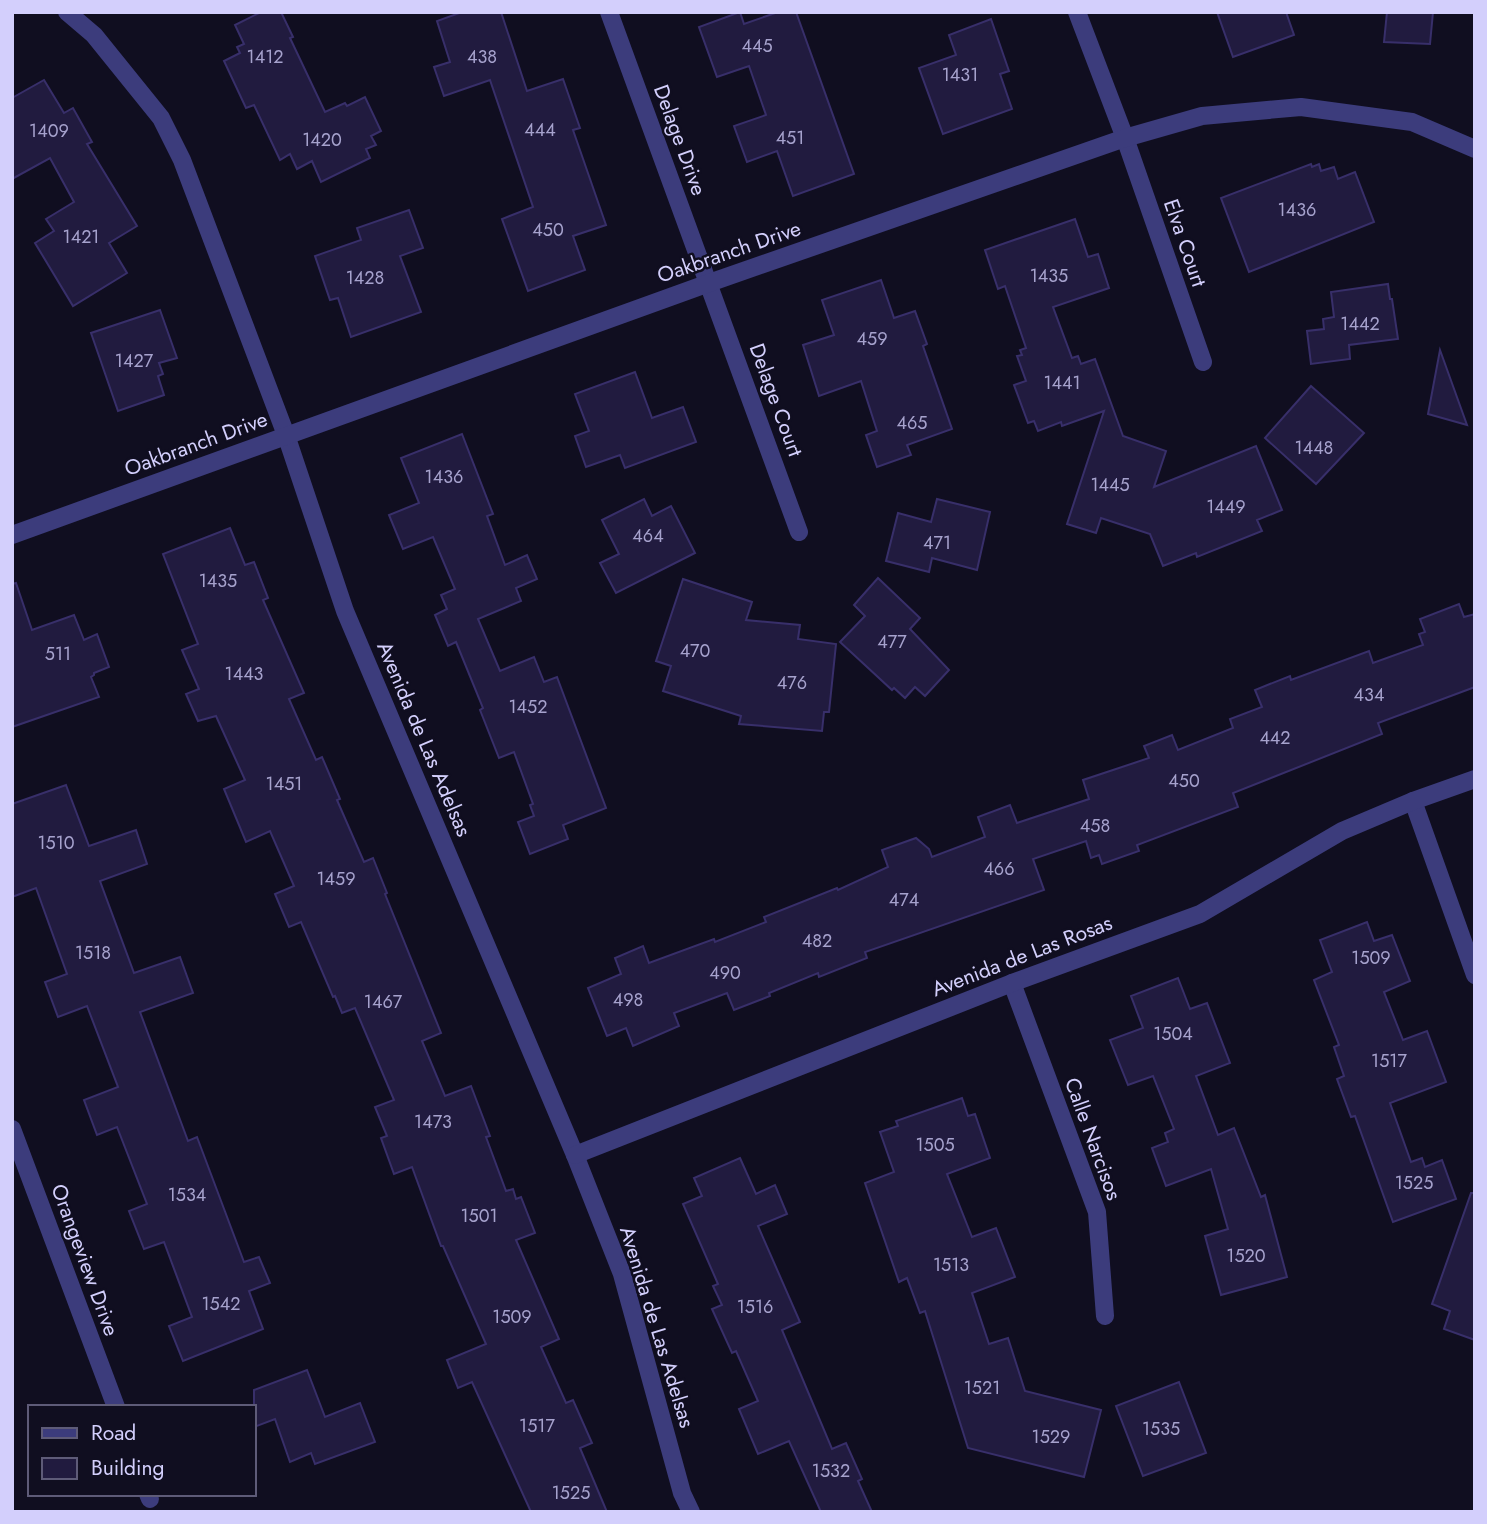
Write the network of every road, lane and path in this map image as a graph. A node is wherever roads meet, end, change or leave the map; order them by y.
1 (67, 12) edge
2 (609, 12) edge
3 (1077, 12) edge
4 (1125, 138) junction
5 (1475, 149) edge
6 (709, 283) junction
7 (1203, 362) dead end
8 (286, 435) junction
9 (799, 532) dead end
10 (12, 535) edge
11 (1475, 779) edge
12 (1413, 801) junction
13 (1475, 975) edge
14 (1012, 983) junction
15 (12, 1129) edge
16 (575, 1155) junction
17 (1105, 1316) dead end
18 (115, 1405) edge
19 (691, 1512) edge

1 - 8 street, Avenida de Las Adelsas
2 - 6 street, Delage Drive
3 - 4 street, Elva Court
4 - 5 street, Oakbranch Drive
4 - 6 street, Oakbranch Drive
4 - 7 street, Elva Court
6 - 8 street, Oakbranch Drive
6 - 9 street, Delage Court
8 - 10 street, Oakbranch Drive
8 - 16 street, Avenida de Las Adelsas
11 - 12 street, Avenida de Las Rosas
12 - 13 street
12 - 14 street, Avenida de Las Rosas
14 - 16 street, Avenida de Las Rosas
14 - 17 street, Calle Narcisos
15 - 18 street, Orangeview Drive
16 - 19 street, Avenida de Las Adelsas

